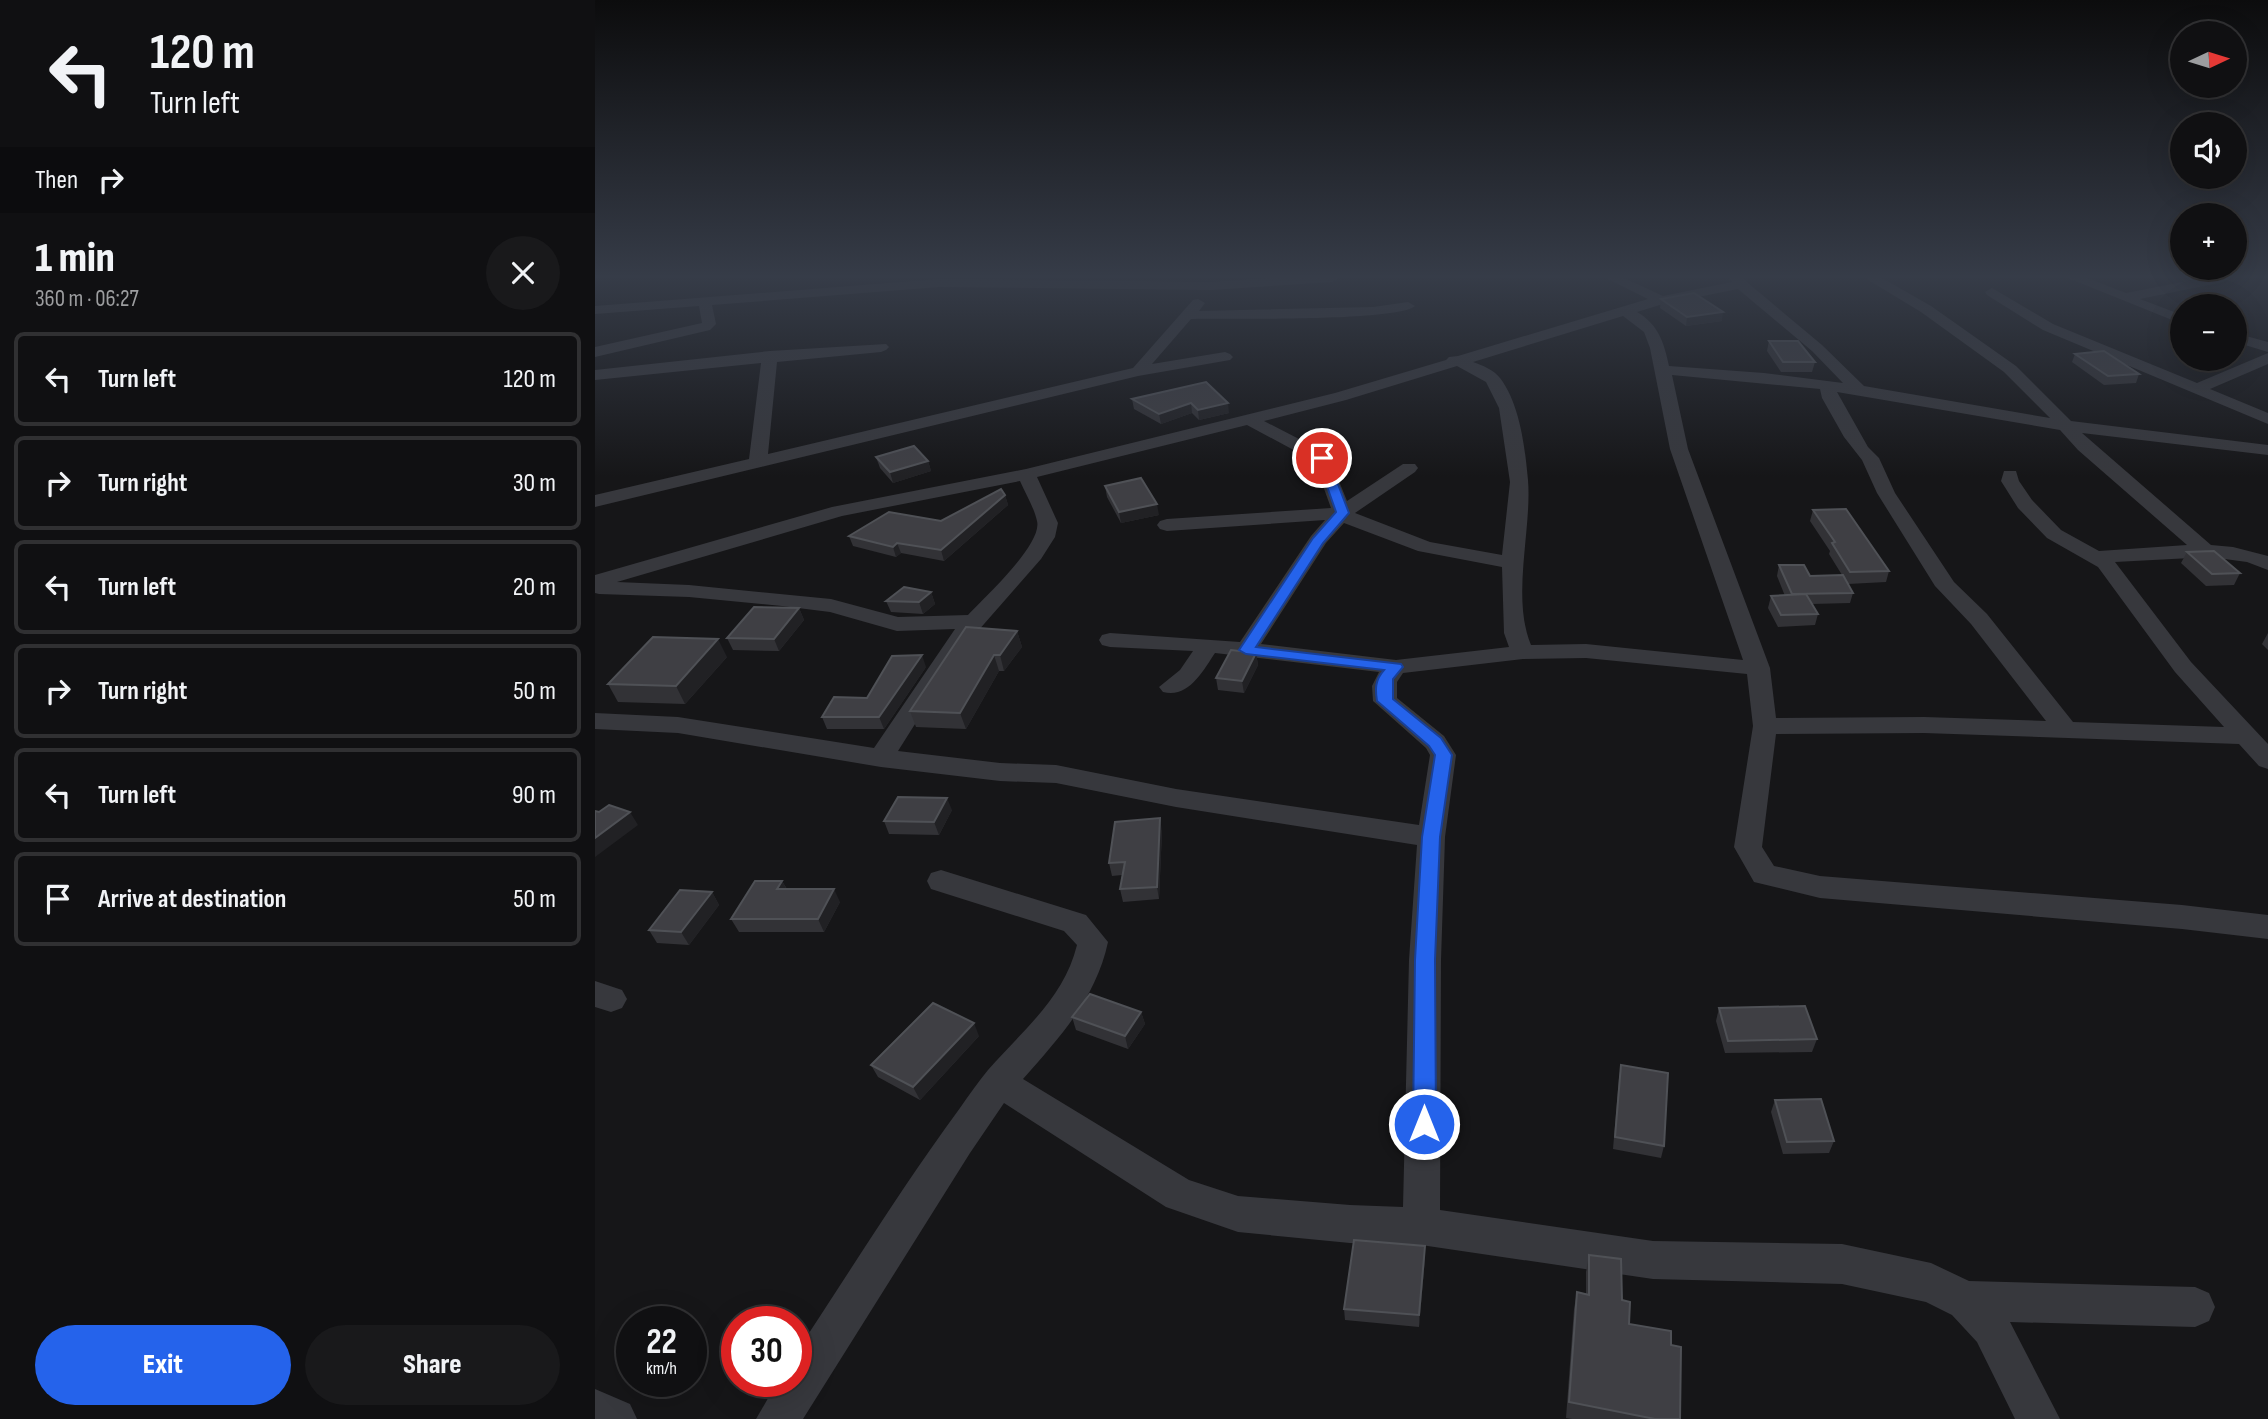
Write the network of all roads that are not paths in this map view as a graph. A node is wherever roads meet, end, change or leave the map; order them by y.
1 (629, 344) edge
2 (1162, 344) edge
3 (1509, 344) edge
4 (1655, 344) edge
5 (1812, 344) edge
6 (1975, 344) edge
7 (2089, 344) edge
8 (881, 347) dead end
9 (595, 352) edge
10 (770, 356) junction
11 (1225, 357) dead end
12 (2268, 358) edge
13 (1454, 360) junction
14 (1664, 370) junction
15 (1138, 371) junction
16 (595, 375) edge
17 (1827, 386) junction
18 (2197, 389) junction
19 (1859, 390) junction
20 (2268, 419) edge
21 (1250, 420) junction
22 (2066, 426) junction
23 (2268, 450) edge
24 (758, 461) junction
25 (1409, 468) dead end
26 (1026, 474) junction
27 (2010, 475) dead end
28 (595, 501) edge
29 (1342, 513) junction
30 (1167, 525) dead end
31 (2206, 551) junction
32 (2099, 557) junction
33 (1512, 563) junction
34 (2268, 564) edge
35 (595, 582) edge
36 (595, 588) edge
37 (972, 622) junction
38 (1110, 640) dead end
39 (1209, 645) junction
40 (1246, 650) junction
41 (1523, 652) junction
42 (1396, 667) junction
43 (1758, 668) junction
44 (1171, 687) dead end
45 (595, 721) edge
46 (1765, 726) junction
47 (2065, 729) junction
48 (2245, 736) junction
49 (881, 758) junction
50 (2268, 760) edge
51 (1431, 837) junction
52 (941, 881) dead end
53 (2268, 927) edge
54 (999, 1082) junction
55 (1421, 1226) junction
56 (1966, 1301) junction
57 (2195, 1307) dead end
58 (595, 1410) edge
59 (615, 1419) edge
60 (778, 1419) edge
61 (2038, 1419) edge

1 - 9 street
2 - 15 street
3 - 13 street
4 - 14 street
5 - 19 street
6 - 22 street
7 - 18 street
8 - 10 street
10 - 16 street
10 - 24 street
11 - 15 street
12 - 18 street
13 - 21 street
13 - 33 street
14 - 17 street
14 - 43 street
15 - 24 street
17 - 19 street
17 - 47 street
18 - 20 street
19 - 22 street
21 - 26 street
21 - 29 street
22 - 23 street
22 - 31 street
24 - 28 street
25 - 29 street
26 - 35 street
26 - 37 street
27 - 32 street
29 - 30 street
29 - 33 street
29 - 40 street
31 - 32 street
31 - 34 street
32 - 48 street
33 - 41 street
36 - 37 street
37 - 49 street
38 - 39 street
39 - 40 street
39 - 44 street
40 - 42 street
41 - 42 street
41 - 43 street
42 - 51 street
43 - 46 street
45 - 49 street
46 - 47 street
46 - 53 street
47 - 48 street
48 - 50 street
49 - 51 street
51 - 55 street
52 - 54 street
54 - 55 street
54 - 60 street
55 - 56 street
56 - 57 street
56 - 61 street
58 - 59 street

